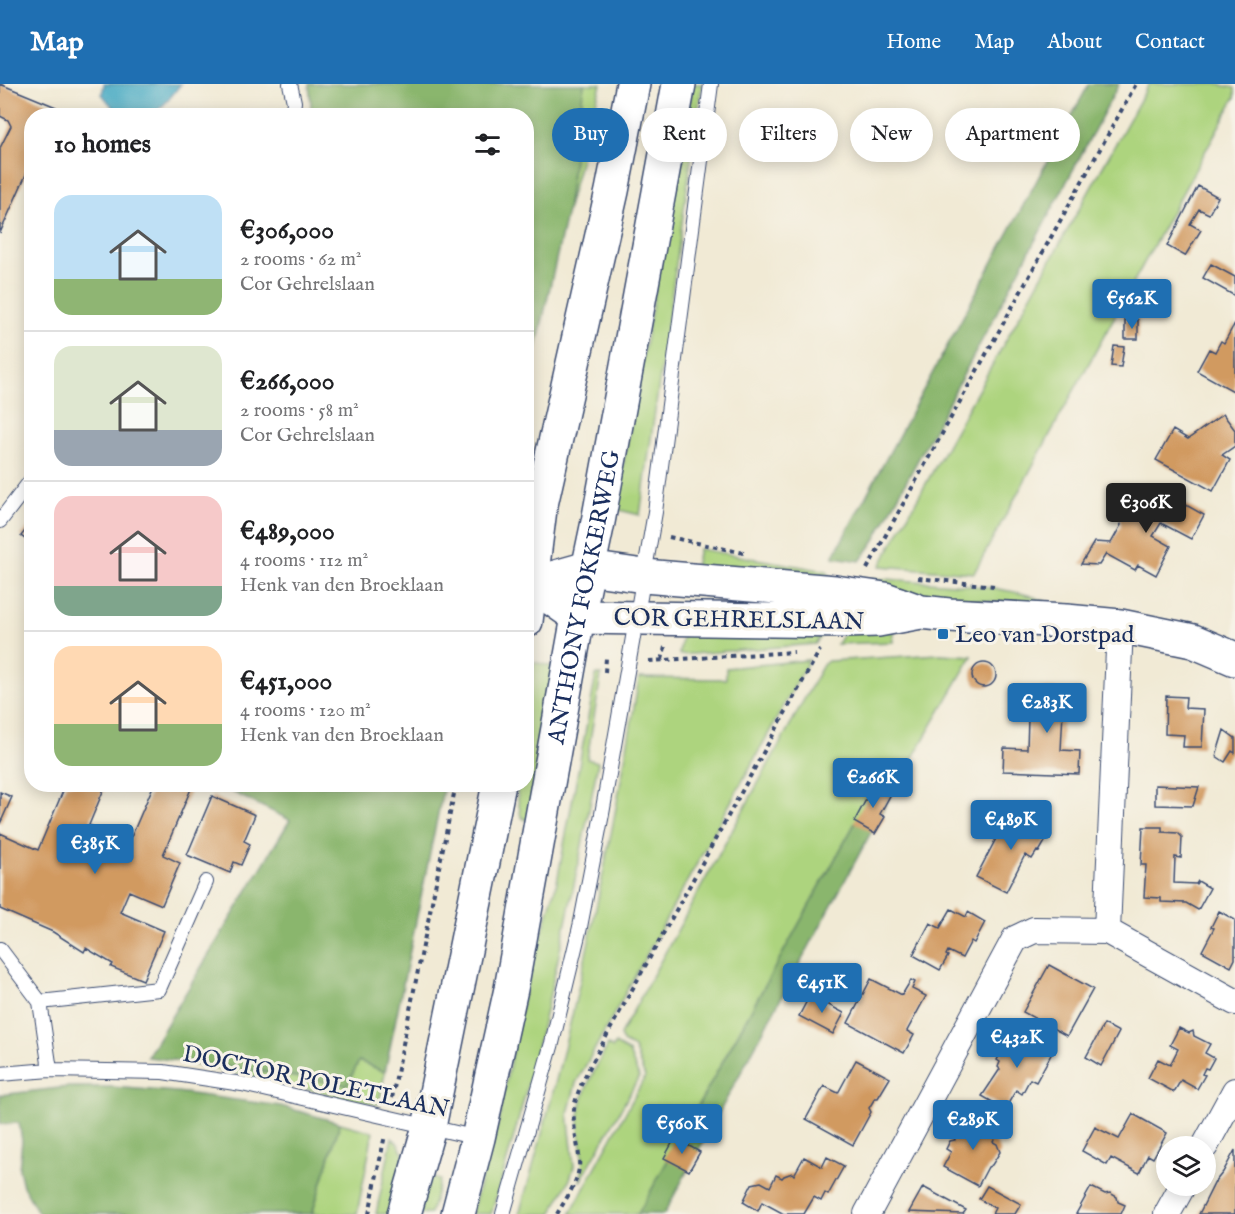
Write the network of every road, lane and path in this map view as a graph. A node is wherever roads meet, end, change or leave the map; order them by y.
1 (290, 84) edge
2 (633, 84) edge
3 (679, 84) edge
4 (711, 84) edge
5 (1136, 84) edge
6 (293, 108) edge
7 (24, 490) edge
8 (0, 521) edge
9 (685, 541) dead end
10 (708, 546) dead end
11 (534, 559) edge
12 (588, 568) junction
13 (865, 573) dead end
14 (644, 576) junction
15 (534, 583) edge
16 (534, 586) edge
17 (921, 612) junction
18 (578, 617) junction
19 (636, 619) junction
20 (1120, 626) junction
21 (821, 648) dead end
22 (606, 657) dead end
23 (1235, 659) edge
24 (605, 676) dead end
25 (454, 792) edge
26 (497, 792) edge
27 (206, 882) dead end
28 (1107, 931) junction
29 (0, 950) edge
30 (40, 1002) junction
31 (1235, 1002) edge
32 (50, 1070) junction
33 (0, 1074) edge
34 (1235, 1091) edge
35 (388, 1119) junction
36 (429, 1126) junction
37 (1210, 1136) edge
38 (478, 1138) junction
39 (1177, 1196) edge
40 (369, 1214) edge
41 (404, 1214) edge
42 (458, 1214) edge
43 (503, 1214) edge
44 (557, 1214) edge
45 (867, 1214) edge
46 (1167, 1214) edge

1 - 6 lane
2 - 11 main road
3 - 12 main road, ANTHONY FOKKERWEG
4 - 14 lane
5 - 13 path
7 - 8 lane
9 - 10 path
12 - 14 main road, COR GEHRELSLAAN
12 - 15 main road, COR GEHRELSLAAN
12 - 18 main road, ANTHONY FOKKERWEG
14 - 17 main road, COR GEHRELSLAAN
14 - 19 lane
16 - 18 main road, COR GEHRELSLAAN
17 - 19 main road, COR GEHRELSLAAN
17 - 20 main road, COR GEHRELSLAAN
18 - 19 main road, COR GEHRELSLAAN
18 - 38 main road, ANTHONY FOKKERWEG
19 - 43 lane
20 - 23 main road, COR GEHRELSLAAN
20 - 28 street
21 - 44 path
22 - 24 path
25 - 35 path
26 - 36 main road
27 - 30 lane
28 - 31 street
28 - 45 street
29 - 30 lane
30 - 32 lane
32 - 33 lane, DOCTOR POLETLAAN
32 - 35 lane, DOCTOR POLETLAAN
34 - 37 street
35 - 36 lane, DOCTOR POLETLAAN
35 - 40 path
36 - 38 lane, DOCTOR POLETLAAN
36 - 41 main road
38 - 42 main road, ANTHONY FOKKERWEG
39 - 46 street

